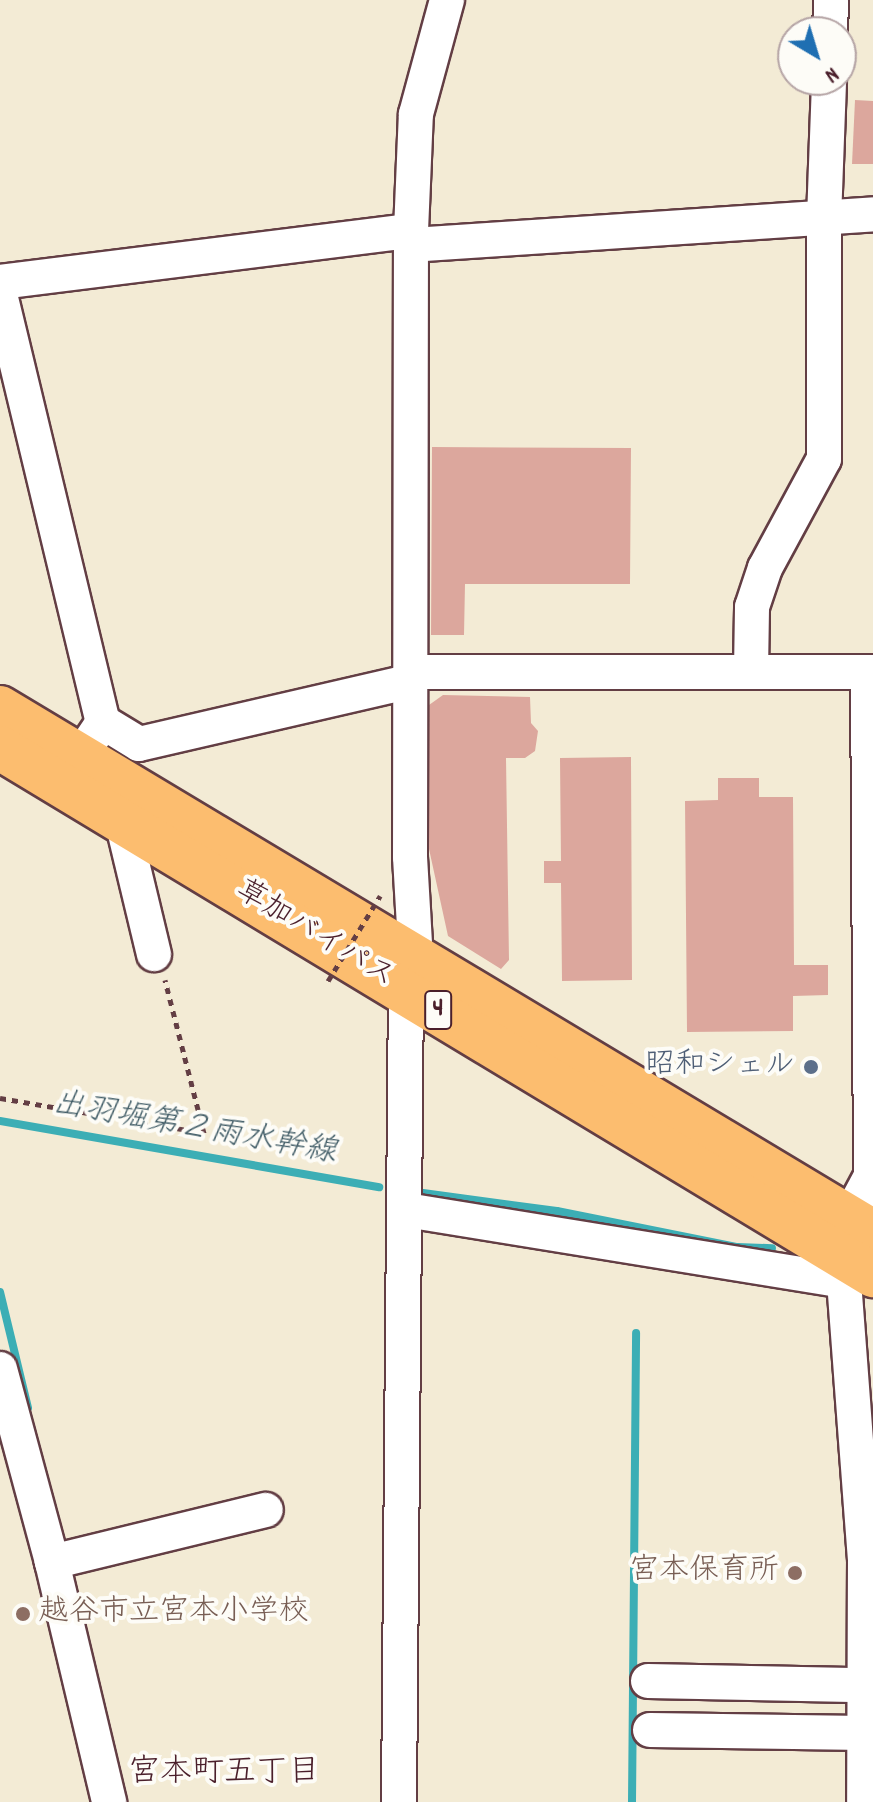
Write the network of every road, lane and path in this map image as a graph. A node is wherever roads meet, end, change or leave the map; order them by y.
1 (447, 0) edge
2 (828, 96) edge
3 (873, 214) edge
4 (824, 219) junction
5 (411, 238) junction
6 (0, 282) edge
7 (0, 294) edge
8 (751, 672) junction
9 (870, 672) edge
10 (412, 676) junction
11 (0, 708) edge
12 (92, 739) junction
13 (0, 748) edge
14 (122, 821) junction
15 (380, 896) dead end
16 (154, 954) joint
17 (411, 976) junction
18 (328, 981) dead end
19 (0, 1098) edge
20 (406, 1210) junction
21 (859, 1254) edge
22 (0, 1369) edge
23 (266, 1510) dead end
24 (869, 1558) edge
25 (52, 1562) junction
26 (870, 1649) edge
27 (648, 1681) dead end
28 (865, 1685) junction
29 (650, 1730) dead end
30 (865, 1733) junction
31 (867, 1781) edge
32 (109, 1802) edge
33 (399, 1802) edge

1 - 5 street
2 - 4 street
3 - 4 street
4 - 5 street
4 - 8 street
5 - 6 street
5 - 10 street
7 - 12 street
8 - 9 street
8 - 10 street
9 - 21 street
10 - 12 street
10 - 17 street
11 - 12 highway, 草加バイパス / 4
12 - 17 highway, 草加バイパス / 4
13 - 14 highway, 草加バイパス / 4
14 - 16 street
14 - 17 highway, 草加バイパス / 4
15 - 18 path, bridge
16 - 19 path
17 - 20 street
17 - 21 highway, 草加バイパス / 4
20 - 21 street
20 - 33 street
21 - 24 street
22 - 25 street
23 - 25 street
24 - 26 street
25 - 32 street
26 - 28 street
27 - 28 street
28 - 30 street
29 - 30 street
30 - 31 street

